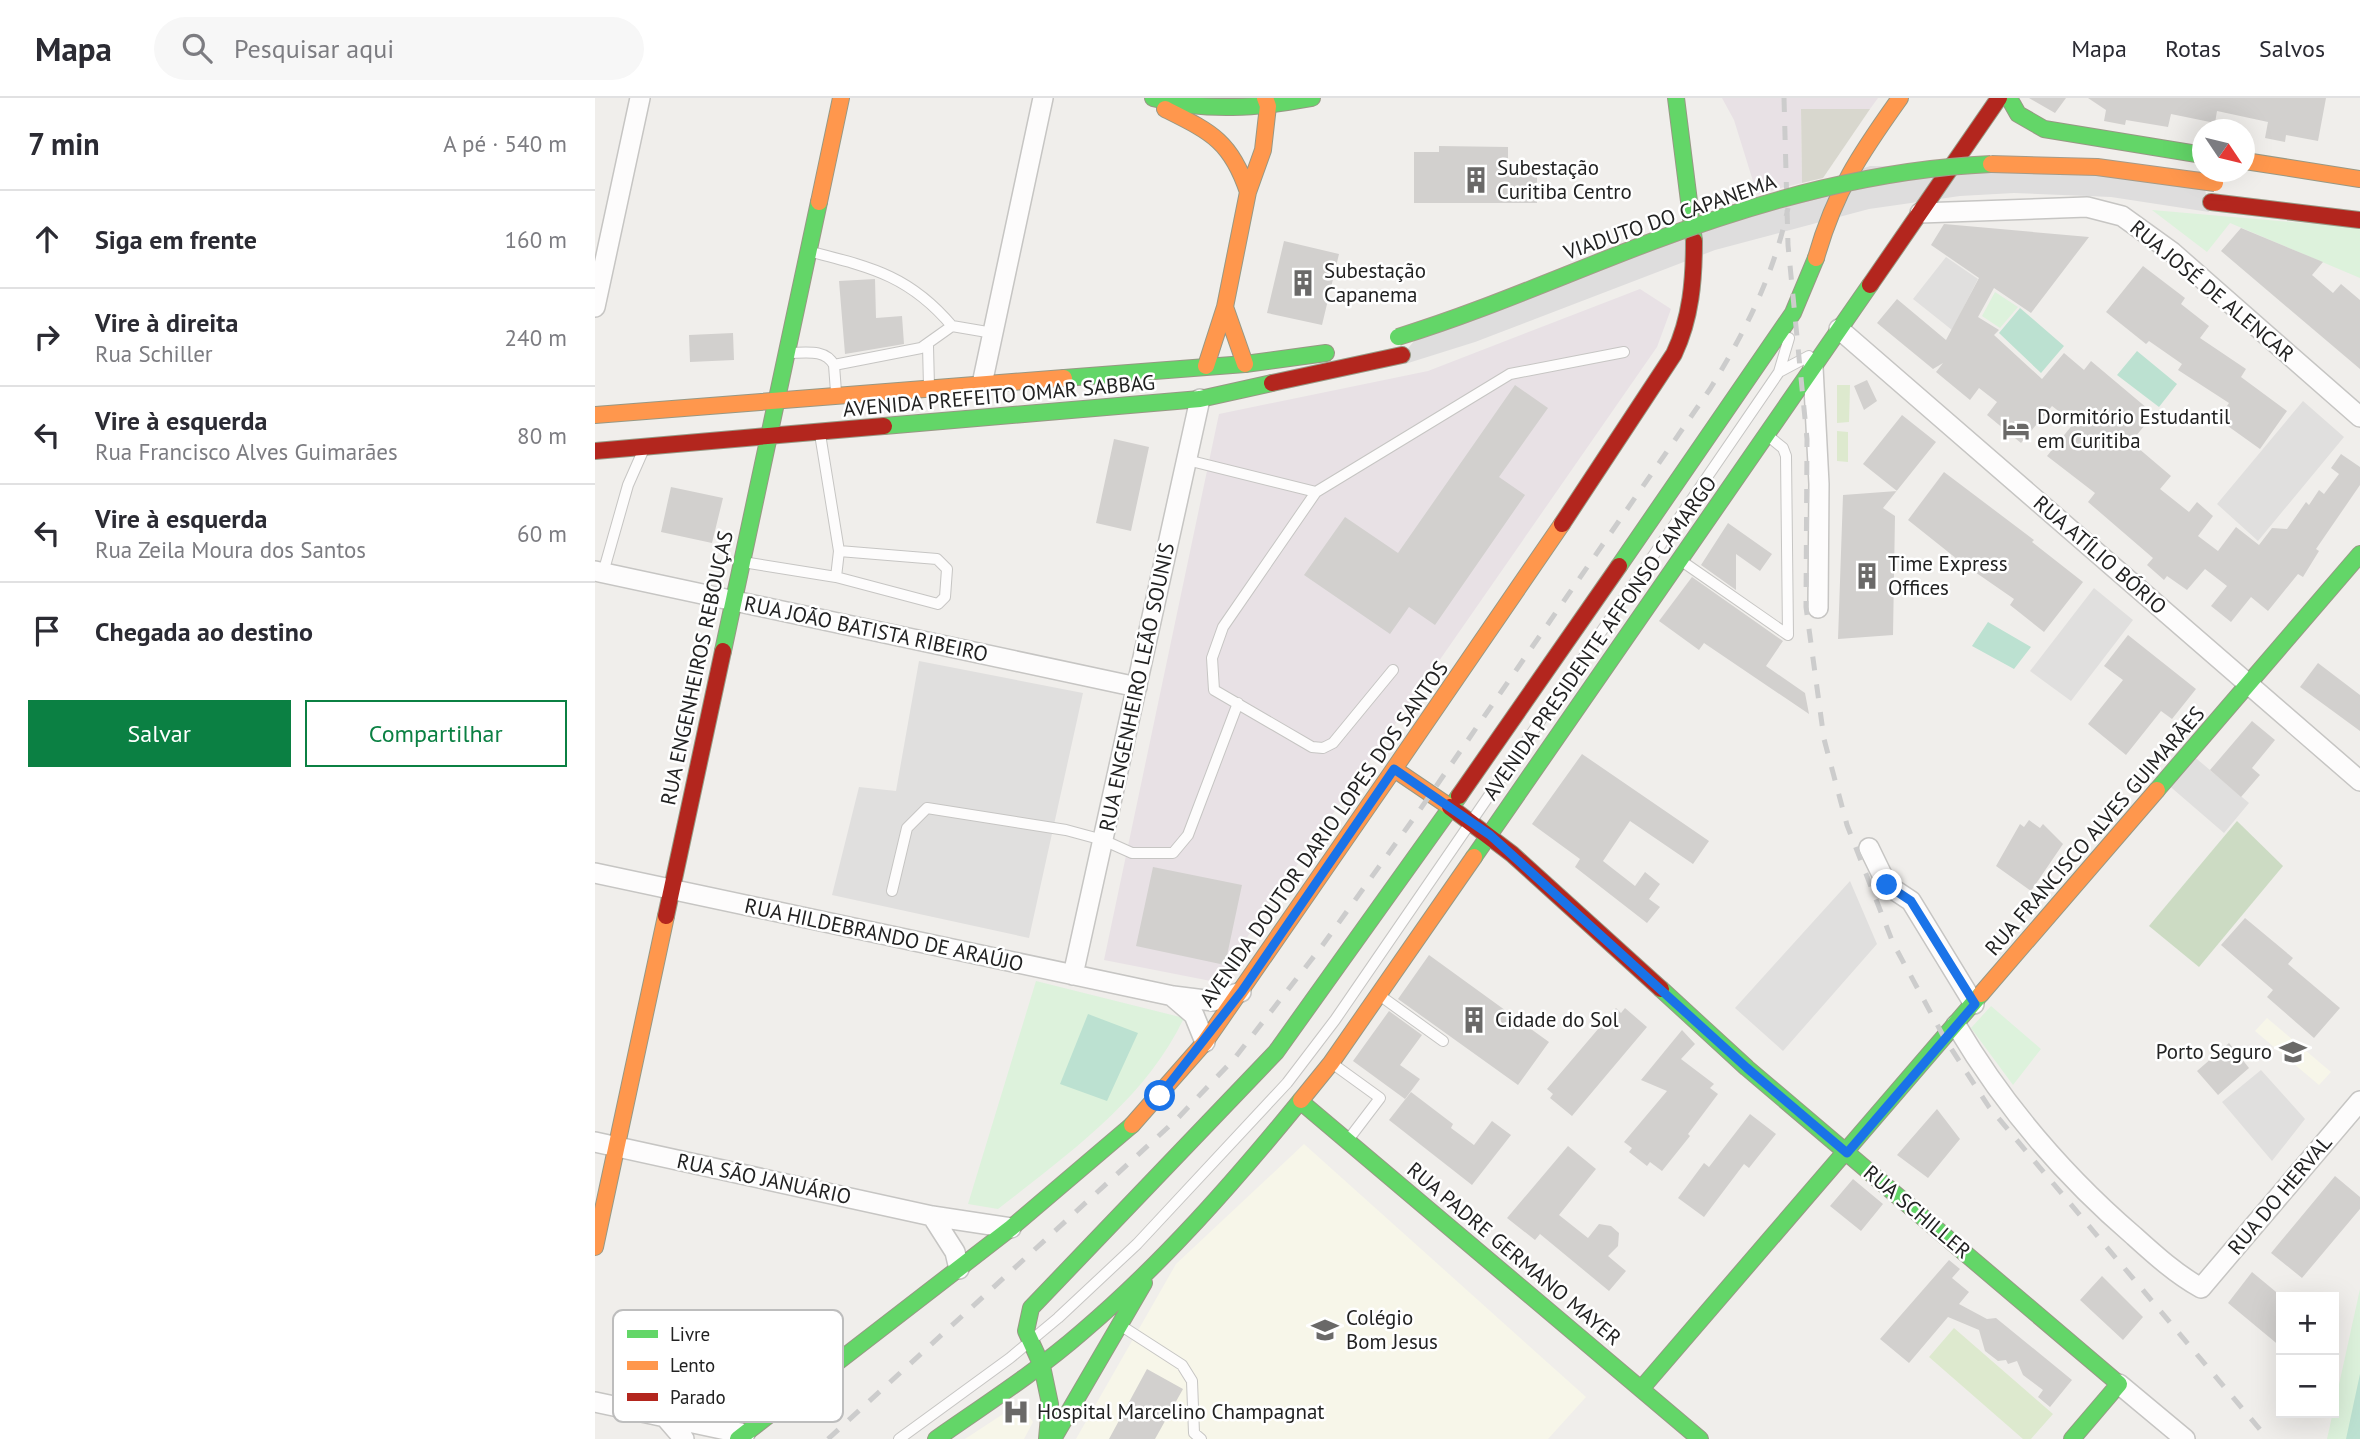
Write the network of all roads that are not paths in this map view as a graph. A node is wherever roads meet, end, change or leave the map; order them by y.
1 (640, 98) edge
2 (841, 98) edge
3 (1043, 98) edge
4 (1143, 98) edge
5 (1153, 98) edge
6 (1312, 98) edge
7 (1676, 98) edge
8 (1900, 98) edge
9 (1999, 98) edge
10 (2009, 98) edge
11 (1267, 102) edge
12 (2192, 153) edge
13 (2255, 163) edge
14 (2360, 179) edge
15 (2047, 182) dead end
16 (2081, 183) dead end
17 (2221, 184) dead end
18 (1962, 185) dead end
19 (2118, 187) dead end
20 (1919, 190) dead end
21 (2139, 190) dead end
22 (1248, 191) junction
23 (1857, 201) dead end
24 (2205, 201) dead end
25 (1813, 212) dead end
26 (1920, 213) junction
27 (2360, 220) edge
28 (1713, 240) dead end
29 (808, 250) junction
30 (1675, 253) dead end
31 (1802, 300) junction
32 (595, 307) edge
33 (1225, 307) junction
34 (952, 326) junction
35 (1839, 329) junction
36 (993, 333) junction
37 (1379, 342) dead end
38 (928, 346) junction
39 (1827, 346) junction
40 (1347, 349) dead end
41 (1624, 352) dead end
42 (786, 353) junction
43 (1408, 353) dead end
44 (1245, 363) junction
45 (834, 365) junction
46 (1206, 366) junction
47 (1813, 367) junction
48 (1779, 372) junction
49 (982, 384) junction
50 (929, 388) junction
51 (837, 396) junction
52 (1200, 399) junction
53 (776, 401) junction
54 (595, 415) edge
55 (2360, 416) edge
56 (820, 433) junction
57 (1766, 435) junction
58 (768, 437) junction
59 (644, 447) junction
60 (595, 451) edge
61 (1187, 460) junction
62 (1316, 492) junction
63 (839, 551) junction
64 (2360, 554) edge
65 (1680, 560) junction
66 (741, 561) junction
67 (599, 572) edge
68 (836, 577) junction
69 (733, 601) junction
70 (1818, 608) dead end
71 (1393, 670) dead end
72 (2248, 684) junction
73 (1137, 687) junction
74 (1238, 703) junction
75 (1394, 769) junction
76 (2360, 781) edge
77 (1450, 807) junction
78 (1471, 822) junction
79 (1490, 835) junction
80 (1103, 840) junction
81 (1870, 848) dead end
82 (595, 873) edge
83 (671, 890) junction
84 (892, 891) dead end
85 (1073, 975) junction
86 (1242, 991) junction
87 (1379, 995) junction
88 (1173, 996) junction
89 (1975, 1004) junction
90 (1957, 1025) junction
91 (1443, 1041) dead end
92 (1205, 1042) junction
93 (1331, 1063) junction
94 (1300, 1101) junction
95 (2360, 1101) edge
96 (1348, 1140) junction
97 (595, 1142) edge
98 (617, 1146) junction
99 (1847, 1153) junction
100 (932, 1216) junction
101 (1011, 1228) junction
102 (595, 1247) edge
103 (1156, 1263) junction
104 (959, 1269) junction
105 (1120, 1325) junction
106 (1029, 1343) junction
107 (843, 1358) edge
108 (1099, 1360) junction
109 (1042, 1366) junction
110 (2119, 1384) junction
111 (1641, 1389) junction
112 (595, 1402) edge
113 (613, 1406) edge
114 (669, 1422) edge
115 (684, 1422) edge
116 (760, 1422) edge
117 (741, 1437) edge
118 (684, 1439) edge
119 (899, 1439) edge
120 (936, 1439) edge
121 (1047, 1439) edge
122 (1053, 1439) edge
123 (1201, 1439) edge
124 (1700, 1439) edge
125 (2072, 1439) edge
126 (2185, 1439) edge

1 - 32 street
2 - 29 main road, RUA ENGENHEIROS REBOUÇAS
3 - 36 street
4 - 22 main road
5 - 11 main road
6 - 11 main road
7 - 75 main road, AVENIDA DOUTOR DARIO LOPES DOS SANTOS
8 - 31 main road, AVENIDA PRESIDENTE AFFONSO CAMARGO
9 - 26 main road, AVENIDA PRESIDENTE AFFONSO CAMARGO
10 - 12 main road
11 - 22 main road
13 - 14 main road
15 - 16 main road
17 - 37 main road, VIADUTO DO CAPANEMA, bridge
18 - 20 main road
19 - 21 main road
22 - 33 main road
23 - 25 main road
24 - 27 main road
26 - 35 main road, AVENIDA PRESIDENTE AFFONSO CAMARGO
26 - 55 street, RUA JOSÉ DE ALENCAR
28 - 30 main road, VIADUTO DO CAPANEMA
29 - 34 lane
29 - 42 main road, RUA ENGENHEIROS REBOUÇAS
31 - 48 lane
31 - 77 main road, AVENIDA PRESIDENTE AFFONSO CAMARGO
33 - 44 main road
33 - 46 main road
34 - 36 lane
34 - 38 lane
35 - 39 main road, AVENIDA PRESIDENTE AFFONSO CAMARGO
35 - 72 street, RUA ATÍLIO BÓRIO
36 - 49 street
38 - 45 lane
38 - 50 lane
39 - 47 main road, AVENIDA PRESIDENTE AFFONSO CAMARGO
39 - 48 lane
40 - 44 main road, AVENIDA PREFEITO OMAR SABBAG
41 - 62 lane
42 - 45 lane
42 - 53 main road, RUA ENGENHEIROS REBOUÇAS
43 - 52 main road, AVENIDA PREFEITO OMAR SABBAG
44 - 46 main road, AVENIDA PREFEITO OMAR SABBAG
45 - 51 lane
46 - 49 main road, AVENIDA PREFEITO OMAR SABBAG
47 - 57 main road, AVENIDA PRESIDENTE AFFONSO CAMARGO
47 - 70 street
48 - 78 lane
49 - 50 main road, AVENIDA PREFEITO OMAR SABBAG
50 - 51 main road, AVENIDA PREFEITO OMAR SABBAG
51 - 53 main road, AVENIDA PREFEITO OMAR SABBAG
52 - 56 main road, AVENIDA PREFEITO OMAR SABBAG
52 - 61 street, RUA ENGENHEIRO LEÃO SOUNIS
53 - 54 main road, AVENIDA PREFEITO OMAR SABBAG
53 - 58 main road, RUA ENGENHEIROS REBOUÇAS
56 - 58 main road, AVENIDA PREFEITO OMAR SABBAG
56 - 63 lane
57 - 65 main road, AVENIDA PRESIDENTE AFFONSO CAMARGO
57 - 65 lane
58 - 59 main road, AVENIDA PREFEITO OMAR SABBAG
58 - 66 main road, RUA ENGENHEIROS REBOUÇAS
59 - 60 main road, AVENIDA PREFEITO OMAR SABBAG
59 - 67 lane
61 - 62 lane
61 - 73 street, RUA ENGENHEIRO LEÃO SOUNIS
62 - 74 lane
63 - 68 lane
63 - 68 lane
64 - 72 main road, RUA FRANCISCO ALVES GUIMARÃES
65 - 79 main road, AVENIDA PRESIDENTE AFFONSO CAMARGO
66 - 68 lane
66 - 69 main road, RUA ENGENHEIROS REBOUÇAS
67 - 69 street, RUA JOÃO BATISTA RIBEIRO
69 - 73 street, RUA JOÃO BATISTA RIBEIRO
69 - 83 main road, RUA ENGENHEIROS REBOUÇAS
71 - 74 lane
72 - 76 street, RUA ATÍLIO BÓRIO
72 - 89 main road, RUA FRANCISCO ALVES GUIMARÃES
73 - 80 street, RUA ENGENHEIRO LEÃO SOUNIS
74 - 80 lane
75 - 77 main road, RUA SCHILLER
75 - 86 main road, AVENIDA DOUTOR DARIO LOPES DOS SANTOS
77 - 78 main road, RUA SCHILLER
77 - 106 main road, AVENIDA PRESIDENTE AFFONSO CAMARGO
78 - 79 main road, RUA SCHILLER
78 - 106 lane
79 - 87 main road, AVENIDA PRESIDENTE AFFONSO CAMARGO
79 - 99 main road, RUA SCHILLER
80 - 84 lane
80 - 85 street, RUA ENGENHEIRO LEÃO SOUNIS
81 - 89 street
82 - 83 street, RUA HILDEBRANDO DE ARAÚJO
83 - 85 street, RUA HILDEBRANDO DE ARAÚJO
83 - 98 main road, RUA ENGENHEIROS REBOUÇAS
85 - 88 street, RUA HILDEBRANDO DE ARAÚJO
86 - 88 street, RUA HILDEBRANDO DE ARAÚJO
86 - 92 main road, AVENIDA DOUTOR DARIO LOPES DOS SANTOS
87 - 91 lane
87 - 93 main road, AVENIDA PRESIDENTE AFFONSO CAMARGO
88 - 92 street
89 - 90 main road, RUA FRANCISCO ALVES GUIMARÃES
90 - 95 street, RUA DO HERVAL
90 - 99 main road, RUA FRANCISCO ALVES GUIMARÃES
92 - 101 main road, AVENIDA DOUTOR DARIO LOPES DOS SANTOS
93 - 94 main road, AVENIDA PRESIDENTE AFFONSO CAMARGO
93 - 96 lane
94 - 96 main road, RUA PADRE GERMANO MAYER
94 - 103 main road, AVENIDA PRESIDENTE AFFONSO CAMARGO
96 - 111 main road, RUA PADRE GERMANO MAYER
97 - 98 street, RUA SÃO JANUÁRIO
98 - 100 street, RUA SÃO JANUÁRIO
98 - 102 main road, RUA ENGENHEIROS REBOUÇAS
99 - 110 main road, RUA SCHILLER
99 - 111 main road, RUA FRANCISCO ALVES GUIMARÃES
100 - 101 street, RUA SÃO JANUÁRIO
100 - 104 street
101 - 104 main road, AVENIDA DOUTOR DARIO LOPES DOS SANTOS
103 - 105 main road
103 - 109 main road, AVENIDA PRESIDENTE AFFONSO CAMARGO
104 - 107 main road, AVENIDA DOUTOR DARIO LOPES DOS SANTOS
105 - 108 main road
105 - 123 lane
106 - 109 main road
106 - 119 lane
108 - 109 main road
108 - 122 main road
109 - 120 main road, AVENIDA PRESIDENTE AFFONSO CAMARGO
109 - 121 main road
110 - 125 main road
110 - 126 street, RUA SCHILLER
111 - 124 main road, RUA PADRE GERMANO MAYER
112 - 113 street
114 - 118 street
115 - 117 street
116 - 117 main road, AVENIDA DOUTOR DARIO LOPES DOS SANTOS

